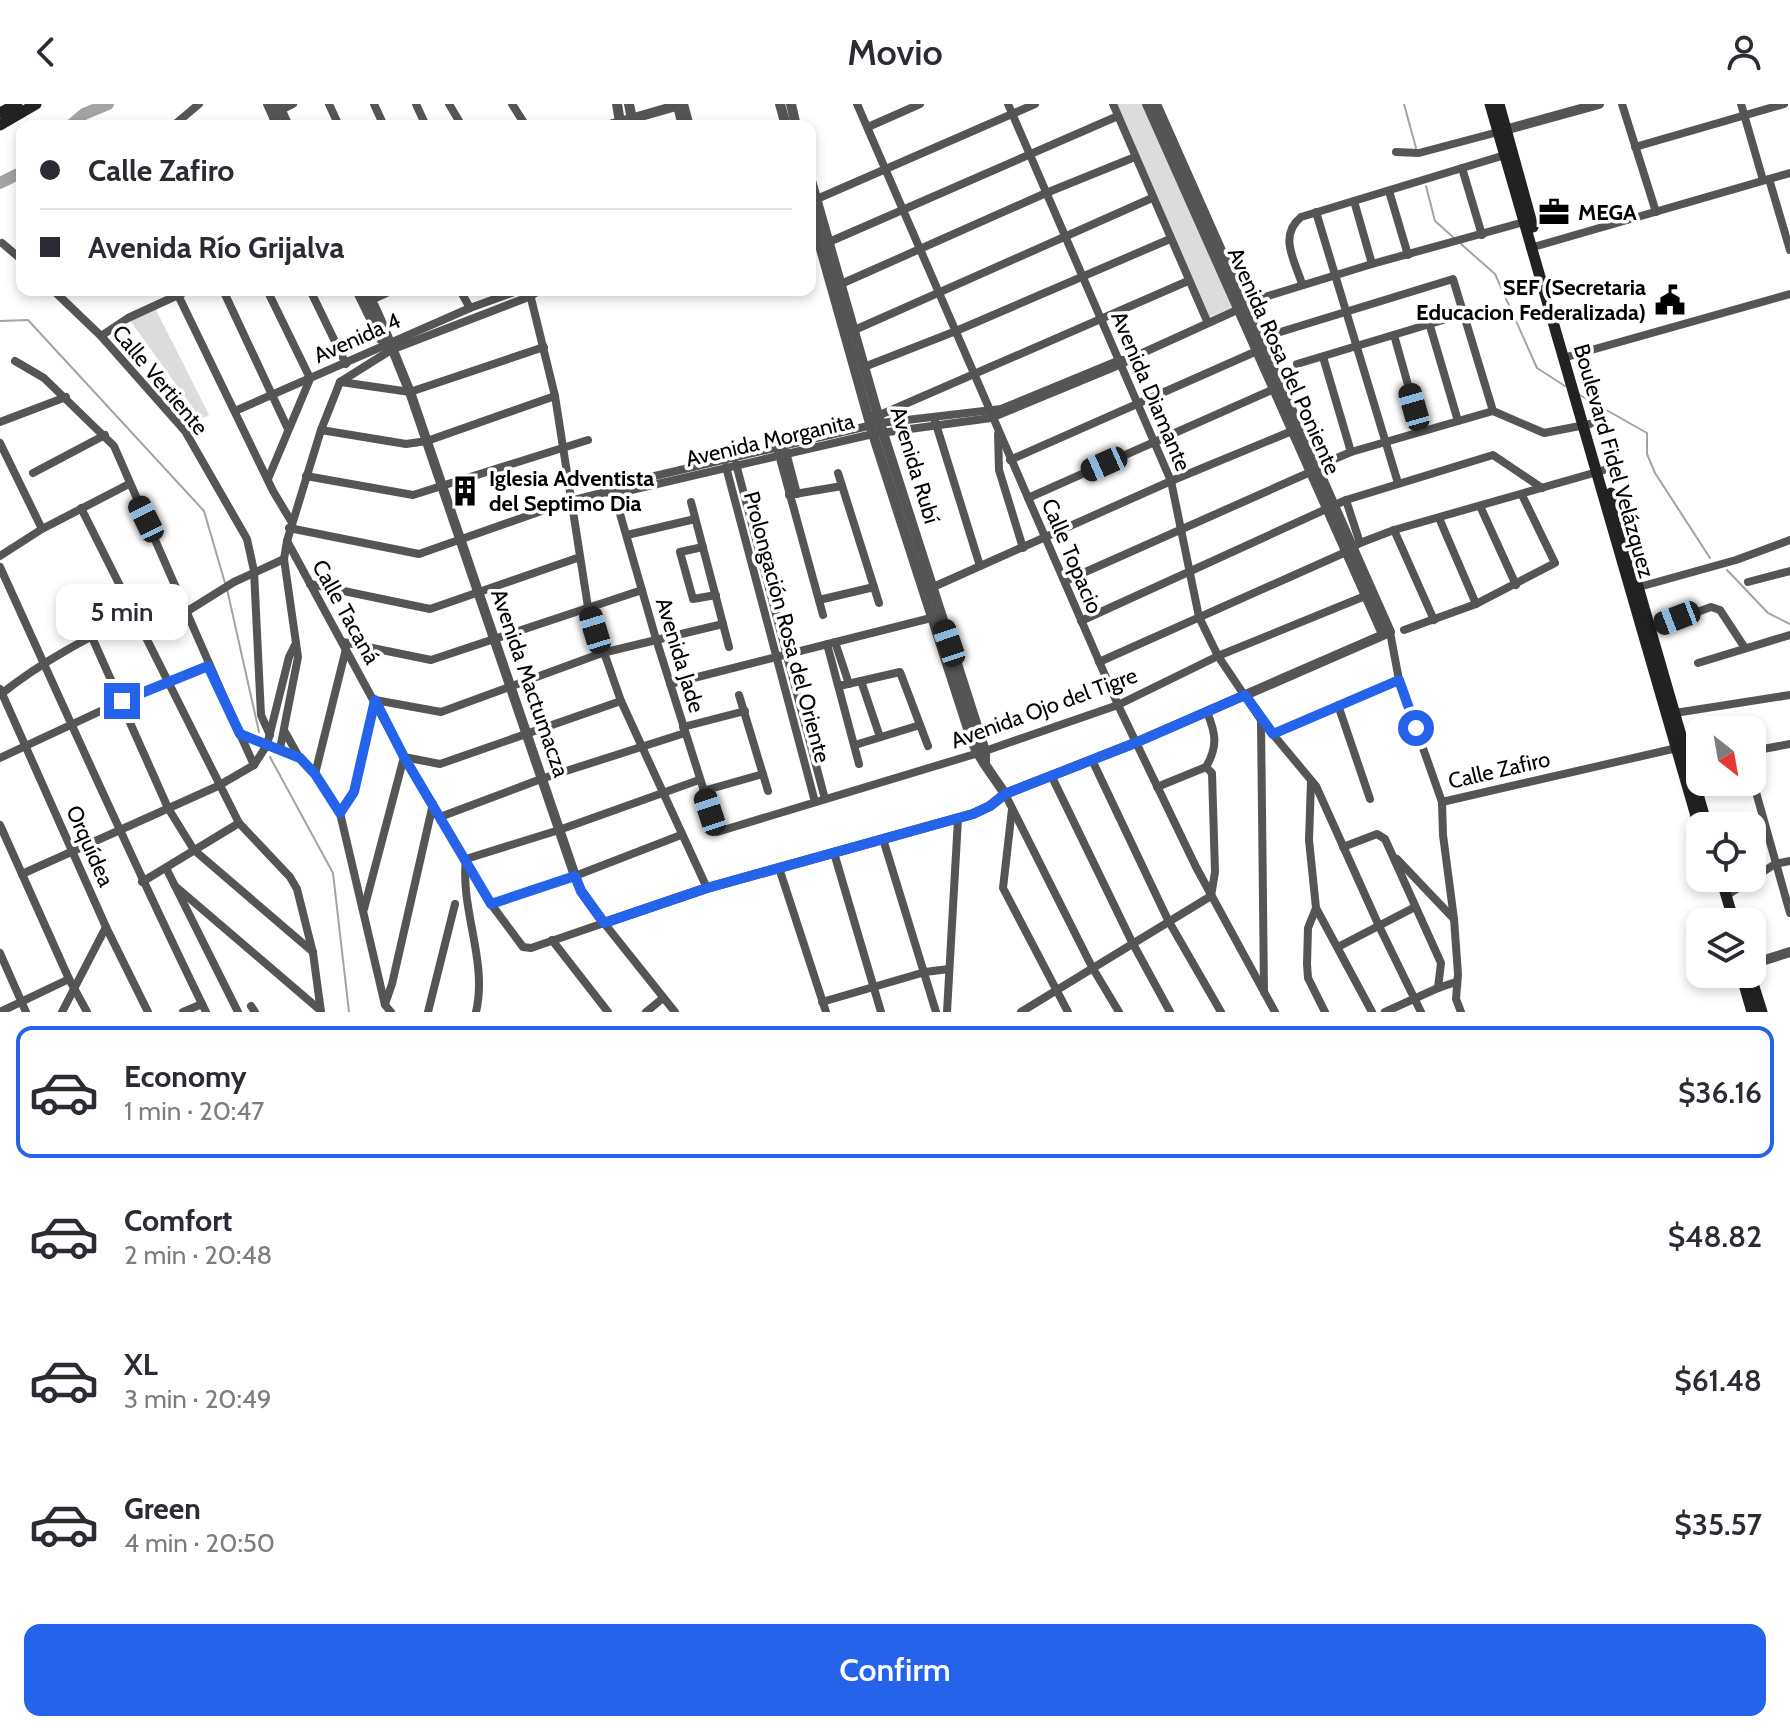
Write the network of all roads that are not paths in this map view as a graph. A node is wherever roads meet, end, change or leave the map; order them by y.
1 (17, 104) edge
2 (36, 104) edge
3 (199, 104) edge
4 (268, 104) edge
5 (293, 104) edge
6 (857, 104) edge
7 (920, 104) edge
8 (1008, 104) edge
9 (1035, 104) edge
10 (1113, 104) edge
11 (1147, 104) edge
12 (1156, 104) edge
13 (1490, 104) edge
14 (1499, 104) edge
15 (1599, 104) edge
16 (1622, 104) edge
17 (1741, 104) edge
18 (1784, 104) edge
19 (681, 105) edge
20 (0, 113) edge
21 (1013, 114) junction
22 (1744, 115) junction
23 (1118, 116) junction
24 (281, 117) edge
25 (180, 120) edge
26 (636, 120) edge
27 (0, 125) edge
28 (868, 127) junction
29 (1499, 132) junction
30 (1635, 147) junction
31 (1396, 152) dead end
32 (1029, 153) junction
33 (1174, 153) junction
34 (1503, 156) junction
35 (1135, 157) junction
36 (886, 167) junction
37 (1462, 168) junction
38 (1790, 173) edge
39 (1766, 180) junction
40 (1389, 191) junction
41 (1046, 193) junction
42 (1152, 198) junction
43 (816, 199) edge
44 (1354, 201) junction
45 (816, 208) edge
46 (903, 209) junction
47 (1316, 212) junction
48 (1656, 212) junction
49 (1786, 220) edge
50 (1522, 223) junction
51 (816, 229) edge
52 (1066, 235) junction
53 (1482, 235) junction
54 (1170, 239) junction
55 (829, 242) junction
56 (2, 243) dead end
57 (1535, 246) junction
58 (921, 250) junction
59 (1790, 250) edge
60 (16, 255) edge
61 (1408, 255) junction
62 (1372, 264) junction
63 (1336, 275) junction
64 (1083, 276) junction
65 (1188, 281) junction
66 (841, 284) junction
67 (1302, 284) junction
68 (940, 292) junction
69 (1790, 294) edge
70 (59, 296) edge
71 (176, 296) edge
72 (178, 296) edge
73 (226, 296) edge
74 (270, 296) edge
75 (313, 296) edge
76 (360, 296) edge
77 (370, 296) edge
78 (463, 296) edge
79 (503, 296) edge
80 (522, 296) edge
81 (531, 296) edge
82 (1242, 306) junction
83 (470, 308) junction
84 (1347, 313) junction
85 (1463, 314) junction
86 (1100, 317) junction
87 (1207, 321) junction
88 (1430, 326) junction
89 (956, 331) junction
90 (849, 332) junction
91 (1277, 333) dead end
92 (1394, 335) junction
93 (101, 336) junction
94 (1359, 346) junction
95 (390, 347) junction
96 (544, 347) junction
97 (1257, 351) junction
98 (1323, 357) junction
99 (1567, 358) junction
100 (15, 361) dead end
101 (1123, 362) junction
102 (346, 364) junction
103 (1297, 364) dead end
104 (864, 367) junction
105 (974, 373) junction
106 (310, 378) junction
107 (340, 382) junction
108 (1274, 389) junction
109 (273, 392) junction
110 (410, 392) junction
111 (555, 396) junction
112 (66, 397) junction
113 (1139, 402) junction
114 (235, 411) junction
115 (1493, 411) junction
116 (990, 414) junction
117 (1585, 420) junction
118 (935, 421) junction
119 (1458, 421) junction
120 (0, 422) edge
121 (876, 425) junction
122 (288, 429) junction
123 (321, 430) junction
124 (1292, 431) junction
125 (1421, 431) junction
126 (998, 433) junction
127 (105, 435) junction
128 (588, 440) dead end
129 (1155, 440) junction
130 (427, 441) junction
131 (1385, 442) junction
132 (0, 443) edge
133 (562, 447) junction
134 (782, 451) junction
135 (1351, 452) junction
136 (1010, 460) junction
137 (1332, 460) dead end
138 (736, 462) junction
139 (726, 465) junction
140 (1315, 470) junction
141 (1600, 471) junction
142 (33, 473) dead end
143 (838, 473) dead end
144 (306, 476) junction
145 (268, 479) junction
146 (1171, 481) junction
147 (1398, 483) junction
148 (129, 484) junction
149 (443, 486) junction
150 (842, 486) junction
151 (1542, 488) junction
152 (610, 491) junction
153 (793, 494) junction
154 (1522, 495) junction
155 (1028, 498) junction
156 (570, 501) junction
157 (691, 502) dead end
158 (1337, 505) junction
159 (1480, 506) junction
160 (81, 508) junction
161 (904, 516) junction
162 (1439, 518) junction
163 (695, 519) junction
164 (290, 525) junction
165 (42, 529) junction
166 (1180, 529) junction
167 (1394, 530) junction
168 (627, 535) junction
169 (1046, 537) junction
170 (460, 540) junction
171 (1790, 540) edge
172 (287, 541) junction
173 (703, 547) junction
174 (1354, 547) junction
175 (1023, 548) junction
176 (0, 556) edge
177 (580, 557) junction
178 (284, 559) junction
179 (761, 559) junction
180 (751, 562) junction
181 (980, 566) junction
182 (0, 567) edge
183 (254, 571) junction
184 (1790, 571) edge
185 (1188, 572) junction
186 (1065, 581) junction
187 (1748, 582) dead end
188 (310, 584) junction
189 (1516, 585) junction
190 (874, 587) junction
191 (1639, 587) junction
192 (931, 588) junction
193 (642, 590) junction
194 (177, 593) junction
195 (479, 594) junction
196 (1370, 594) junction
197 (716, 595) junction
198 (819, 600) junction
199 (879, 603) dead end
200 (1476, 604) junction
201 (588, 607) junction
202 (186, 612) junction
203 (135, 615) junction
204 (823, 615) dead end
205 (936, 617) junction
206 (1199, 617) junction
207 (1434, 620) junction
208 (1081, 621) junction
209 (723, 624) junction
210 (1650, 629) junction
211 (1404, 630) dead end
212 (1387, 633) junction
213 (91, 635) junction
214 (1790, 635) edge
215 (494, 639) junction
216 (656, 639) junction
217 (831, 643) junction
218 (1651, 644) junction
219 (295, 645) junction
220 (344, 645) junction
221 (729, 647) dead end
222 (1745, 648) junction
223 (602, 653) junction
224 (787, 654) junction
225 (1218, 656) junction
226 (776, 657) junction
227 (44, 662) junction
228 (1099, 662) junction
229 (1698, 663) dead end
230 (208, 666) junction
231 (1399, 680) junction
232 (861, 681) junction
233 (168, 682) junction
234 (670, 684) junction
235 (849, 684) junction
236 (510, 686) junction
237 (839, 686) junction
238 (1, 693) edge
239 (739, 695) dead end
240 (1245, 695) junction
241 (1790, 695) edge
242 (375, 700) junction
243 (122, 701) junction
244 (621, 701) junction
245 (1118, 705) junction
246 (1338, 705) junction
247 (745, 711) junction
248 (1207, 712) junction
249 (1675, 713) junction
250 (1261, 720) junction
251 (72, 724) junction
252 (920, 725) junction
253 (684, 730) junction
254 (285, 732) junction
255 (240, 734) junction
256 (1273, 734) junction
257 (526, 736) junction
258 (880, 737) junction
259 (269, 740) junction
260 (1686, 740) edge
261 (1135, 743) junction
262 (1790, 744) edge
263 (25, 745) junction
264 (855, 745) junction
265 (928, 746) dead end
266 (643, 747) junction
267 (1677, 748) junction
268 (1766, 748) edge
269 (280, 749) junction
270 (982, 756) junction
271 (404, 757) junction
272 (0, 758) edge
273 (300, 758) junction
274 (1092, 760) junction
275 (859, 764) dead end
276 (254, 765) junction
277 (1206, 767) junction
278 (315, 774) junction
279 (763, 774) junction
280 (1051, 775) junction
281 (541, 779) junction
282 (699, 780) junction
283 (1311, 781) junction
284 (218, 786) junction
285 (1157, 787) junction
286 (703, 791) junction
287 (768, 791) dead end
288 (662, 793) junction
289 (1005, 794) junction
290 (1757, 796) edge
291 (825, 799) junction
292 (1370, 799) dead end
293 (815, 802) junction
294 (1442, 802) junction
295 (433, 804) junction
296 (168, 808) junction
297 (1012, 808) junction
298 (1695, 812) edge
299 (340, 813) junction
300 (440, 817) junction
301 (958, 819) junction
302 (239, 823) junction
303 (0, 825) edge
304 (559, 830) junction
305 (120, 831) junction
306 (717, 832) joint
307 (681, 835) junction
308 (883, 839) junction
309 (1343, 847) junction
310 (194, 850) junction
311 (72, 853) junction
312 (834, 853) junction
313 (1392, 854) junction
314 (466, 859) junction
315 (1790, 861) edge
316 (1775, 864) junction
317 (166, 868) junction
318 (779, 868) junction
319 (22, 874) junction
320 (575, 876) junction
321 (142, 882) junction
322 (175, 886) junction
323 (707, 888) junction
324 (1725, 892) edge
325 (1211, 896) junction
326 (1726, 896) junction
327 (455, 904) dead end
328 (491, 904) junction
329 (1415, 907) junction
330 (1316, 908) junction
331 (1730, 908) edge
332 (1790, 913) edge
333 (363, 914) junction
334 (1454, 919) junction
335 (1168, 920) junction
336 (604, 923) junction
337 (1379, 926) junction
338 (106, 927) junction
339 (552, 940) junction
340 (1132, 942) junction
341 (1338, 947) junction
342 (1790, 952) edge
343 (0, 953) edge
344 (313, 953) junction
345 (1766, 960) edge
346 (1092, 967) junction
347 (949, 969) junction
348 (925, 972) junction
349 (1456, 982) junction
350 (72, 983) junction
351 (874, 988) junction
352 (1438, 988) junction
353 (1745, 988) edge
354 (1754, 988) edge
355 (1056, 990) junction
356 (1264, 993) junction
357 (663, 998) junction
358 (1413, 998) junction
359 (21, 1001) junction
360 (822, 1002) junction
361 (204, 1008) edge
362 (388, 1009) edge
363 (321, 1011) edge
364 (0, 1012) edge
365 (26, 1012) edge
366 (62, 1012) edge
367 (87, 1012) edge
368 (148, 1012) edge
369 (183, 1012) edge
370 (238, 1012) edge
371 (428, 1012) edge
372 (476, 1012) edge
373 (608, 1012) edge
374 (646, 1012) edge
375 (675, 1012) edge
376 (826, 1012) edge
377 (881, 1012) edge
378 (936, 1012) edge
379 (947, 1012) edge
380 (1021, 1012) edge
381 (1068, 1012) edge
382 (1119, 1012) edge
383 (1170, 1012) edge
384 (1221, 1012) edge
385 (1275, 1012) edge
386 (1325, 1012) edge
387 (1372, 1012) edge
388 (1385, 1012) edge
389 (1421, 1012) edge
390 (1461, 1012) edge
391 (1752, 1012) edge
392 (1762, 1012) edge

1 - 20 main road
2 - 27 main road
3 - 25 street
4 - 24 street
5 - 24 street
6 - 28 street, Calle Topacio
7 - 28 street
8 - 21 street, Avenida Diamante
9 - 21 street
10 - 23 street
11 - 33 street
12 - 33 street
13 - 29 main road, Boulevard Fidel Velázquez
14 - 29 main road, Boulevard Fidel Velázquez
15 - 29 street
16 - 30 street
17 - 22 street
18 - 22 street
19 - 26 street
21 - 32 street, Avenida Diamante
21 - 36 street
22 - 30 street
22 - 39 street
23 - 32 street
23 - 35 street
28 - 36 street, Calle Topacio
29 - 31 street
29 - 34 main road, Boulevard Fidel Velázquez
29 - 57 main road, Boulevard Fidel Velázquez
30 - 48 street
32 - 41 street, Avenida Diamante
32 - 46 street
33 - 82 street
34 - 37 street
34 - 50 main road, Boulevard Fidel Velázquez
35 - 41 street
35 - 42 street
36 - 43 street
36 - 46 street, Calle Topacio
37 - 40 street
37 - 53 street
38 - 39 street
39 - 48 street
39 - 49 street
40 - 44 street
40 - 61 street
41 - 52 street, Avenida Diamante
41 - 58 street
42 - 52 street
42 - 54 street
44 - 47 street
44 - 62 street
45 - 55 street, Avenida Rubí
46 - 55 street
46 - 58 street, Calle Topacio
47 - 63 street
47 - 67 street
48 - 57 street
49 - 59 street
50 - 53 street, Avenida Morganita
50 - 57 main road, Boulevard Fidel Velázquez
51 - 90 street, Avenida Rubí
52 - 64 street, Avenida Diamante
52 - 68 street
53 - 61 street, Avenida Morganita
54 - 64 street
54 - 65 street
55 - 66 street, Avenida Rubí
56 - 60 street
57 - 99 main road, Boulevard Fidel Velázquez
58 - 66 street
58 - 68 street, Calle Topacio
61 - 62 street, Avenida Morganita
62 - 63 street, Avenida Morganita
63 - 67 street, Avenida Morganita
63 - 84 street
64 - 86 street, Avenida Diamante
64 - 89 street
65 - 86 street
65 - 87 street
66 - 90 street, Avenida Rubí
67 - 82 street, Avenida Morganita
68 - 89 street, Calle Topacio
68 - 90 street
69 - 99 street
70 - 93 street, Calle Vertiente
71 - 93 street
72 - 114 street
73 - 109 street
74 - 106 street
75 - 102 street
76 - 95 street
77 - 95 street
78 - 83 street
79 - 83 street, Avenida 4
80 - 95 street
81 - 96 street
82 - 87 street, Avenida Morganita
82 - 97 street, Avenida Rosa del Poniente
82 - 140 street
83 - 95 street, Avenida 4
84 - 85 street
84 - 91 street
84 - 94 street
85 - 88 street
85 - 115 street
86 - 101 street, Avenida Diamante
86 - 105 street
87 - 101 street, Avenida Morganita
88 - 92 street
88 - 119 street
89 - 104 street
89 - 105 street, Calle Topacio
90 - 104 street, Avenida Rubí
90 - 121 street, Avenida Rubí
92 - 94 street
92 - 125 street
93 - 183 street, Calle Vertiente
94 - 98 street
94 - 131 street
95 - 102 street, Avenida 4
95 - 107 street
95 - 110 street, Avenida Mactumacza
96 - 110 street
96 - 111 street
97 - 108 street, Avenida Rosa del Poniente
97 - 113 street
98 - 103 street
98 - 135 street
99 - 117 main road, Boulevard Fidel Velázquez
100 - 112 street
101 - 113 street, Avenida Diamante
101 - 116 street, Avenida Morganita
102 - 106 street, Avenida 4
104 - 121 street, Avenida Rubí
105 - 116 street, Calle Topacio
105 - 121 street
106 - 109 street
106 - 122 street, Avenida 4
107 - 110 street
107 - 123 street
108 - 124 street, Avenida Rosa del Poniente
108 - 129 street
109 - 114 street
109 - 122 street
110 - 130 street, Avenida Mactumacza
111 - 130 street
111 - 133 street
112 - 120 street
112 - 127 street
113 - 129 street, Avenida Diamante
113 - 136 street
114 - 145 street
115 - 117 street
115 - 119 street
116 - 118 street, Avenida Morganita
116 - 126 street, Calle Topacio
117 - 141 main road, Boulevard Fidel Velázquez
118 - 121 street, Avenida Morganita
118 - 181 street
119 - 125 street
121 - 134 street, Avenida Morganita
121 - 161 street, Avenida Rubí
122 - 145 street, Avenida 4
123 - 130 street
123 - 144 street
124 - 140 street, Avenida Rosa del Poniente
124 - 146 street
125 - 131 street
126 - 136 street, Calle Topacio
126 - 175 street
127 - 142 street
127 - 148 street
128 - 133 street
129 - 146 street, Avenida Diamante
129 - 155 street
130 - 149 street, Avenida Mactumacza
131 - 135 street
131 - 147 street
132 - 165 street
133 - 149 street
133 - 156 street
134 - 138 street, Avenida Morganita
134 - 153 street
135 - 137 street
136 - 155 street, Calle Topacio
138 - 139 street, Avenida Morganita
138 - 179 street, Prolongación Rosa del Oriente
139 - 152 street, Avenida Morganita
139 - 180 street, Prolongación Rosa del Oriente
140 - 158 street
140 - 166 street
141 - 151 street
141 - 191 main road, Boulevard Fidel Velázquez
141 - 218 main road, Boulevard Fidel Velázquez
143 - 150 street
144 - 149 street
144 - 164 street
145 - 164 street
146 - 166 street, Avenida Diamante
146 - 169 street
147 - 151 street
147 - 158 street
148 - 160 street
148 - 194 street
149 - 170 street, Avenida Mactumacza
150 - 153 street
150 - 190 street
151 - 154 street
152 - 156 street, Avenida Morganita
152 - 168 street, Avenida Jade
153 - 198 street
154 - 159 street
154 - 189 street
155 - 169 street, Calle Topacio
156 - 170 street, Avenida Morganita
156 - 177 street
157 - 163 street
158 - 174 street
158 - 185 street
159 - 162 street
159 - 189 street
160 - 165 street
160 - 203 street
161 - 192 street, Avenida Rubí
161 - 205 street, Avenida Rubí
162 - 167 street
162 - 200 street
163 - 168 street
163 - 173 street
164 - 170 street, Avenida Morganita
164 - 172 street
165 - 176 street
166 - 185 street, Avenida Diamante
166 - 186 street
167 - 174 street
167 - 207 street
168 - 193 street, Avenida Jade
169 - 175 street
169 - 186 street, Calle Topacio
170 - 195 street, Avenida Mactumacza
171 - 191 street
172 - 178 street
172 - 188 street, Calle Tacaná
173 - 197 street
173 - 197 street
174 - 196 street
174 - 206 street
175 - 181 street
177 - 195 street
177 - 201 street
178 - 183 street
178 - 219 street
179 - 180 street
179 - 224 street, Prolongación Rosa del Oriente
180 - 226 street, Prolongación Rosa del Oriente
181 - 192 street
182 - 227 street
183 - 202 street
183 - 259 street, Calle Vertiente
184 - 187 street
185 - 206 street, Avenida Diamante
185 - 208 street
186 - 208 street, Calle Topacio
188 - 195 street
188 - 220 street, Calle Tacaná
189 - 200 street
190 - 198 street
190 - 199 street
191 - 210 main road, Boulevard Fidel Velázquez
192 - 205 street, Avenida Rubí
193 - 201 street
193 - 216 street, Avenida Jade
194 - 202 street
194 - 203 street
195 - 215 street, Avenida Mactumacza
196 - 212 street
196 - 225 street, Avenida Ojo del Tigre
197 - 209 street
198 - 204 street
200 - 207 street
201 - 215 street
201 - 223 street
202 - 230 street
203 - 213 street
203 - 233 street
205 - 217 street
205 - 270 street, Avenida Rubí
206 - 225 street, Avenida Diamante
206 - 228 street
207 - 211 street
208 - 228 street, Calle Topacio
209 - 216 street
209 - 221 street
210 - 218 main road, Boulevard Fidel Velázquez
210 - 222 street
212 - 231 street, Calle Zafiro
212 - 240 street
213 - 227 street
213 - 243 street
214 - 222 street
215 - 220 street
215 - 236 street, Avenida Mactumacza
216 - 223 street
216 - 234 street, Avenida Jade
217 - 224 street
217 - 235 street
217 - 237 street
218 - 249 main road, Boulevard Fidel Velázquez
218 - 267 main road, Boulevard Fidel Velázquez
219 - 254 street
219 - 259 street
220 - 242 street, Calle Tacaná
220 - 278 street
222 - 229 street
223 - 236 street
223 - 244 street
224 - 226 street
224 - 291 street, Prolongación Rosa del Oriente
225 - 240 street, Avenida Diamante
225 - 245 street, Avenida Ojo del Tigre
226 - 234 street
226 - 293 street, Prolongación Rosa del Oriente
227 - 238 street
227 - 251 street
228 - 245 street, Calle Topacio
230 - 233 street
230 - 255 street
231 - 246 street
231 - 294 street, Calle Zafiro
232 - 235 street
232 - 252 street
232 - 258 street
233 - 243 street
233 - 284 street
234 - 253 street, Avenida Jade
235 - 237 street
236 - 242 street
236 - 257 street, Avenida Mactumacza
237 - 264 street
238 - 263 street, Orquídea
239 - 247 street
240 - 248 street
240 - 250 street, Avenida Diamante
241 - 249 street
242 - 271 street, Calle Tacaná
242 - 299 street
243 - 251 street
243 - 296 street
244 - 257 street
244 - 266 street
245 - 261 street, Calle Topacio
245 - 270 street, Avenida Ojo del Tigre
246 - 256 street
246 - 292 street
247 - 253 street
247 - 279 street
248 - 261 street
248 - 277 street
249 - 260 main road, Boulevard Fidel Velázquez
250 - 256 street, Avenida Diamante
250 - 356 street
251 - 263 street
251 - 305 street
252 - 258 street
252 - 265 street
253 - 266 street
253 - 282 street, Avenida Jade
254 - 269 street
254 - 273 street
255 - 259 street
255 - 276 street
256 - 283 street, Avenida Diamante
257 - 271 street
257 - 281 street, Avenida Mactumacza
258 - 264 street
259 - 269 street
259 - 276 street
261 - 274 street
261 - 285 street, Calle Topacio
262 - 268 street
263 - 272 street
263 - 311 street, Orquídea
264 - 275 street
266 - 281 street
266 - 288 street
267 - 294 street, Calle Zafiro
267 - 298 main road, Boulevard Fidel Velázquez
269 - 273 street
270 - 289 street, Avenida Rubí
270 - 291 street, Avenida Ojo del Tigre
271 - 295 street, Calle Tacaná
271 - 333 street
273 - 278 street
274 - 280 street
274 - 335 street
276 - 284 street
277 - 285 street
277 - 325 street
278 - 299 street
279 - 286 street
279 - 287 street
280 - 289 street
280 - 340 street
281 - 300 street
281 - 304 street, Avenida Mactumacza
282 - 286 street, Avenida Jade
282 - 288 street
283 - 309 street, Avenida Diamante
283 - 330 street
284 - 296 street
284 - 302 street
285 - 325 street, Calle Topacio
286 - 306 street, Avenida Jade
288 - 304 street
288 - 307 street
289 - 297 street, Avenida Rubí
289 - 301 street
290 - 316 street
291 - 293 street, Avenida Ojo del Tigre
293 - 306 street, Avenida Ojo del Tigre
294 - 334 street
295 - 300 street, Calle Tacaná
295 - 362 street
296 - 305 street
296 - 310 street
297 - 346 street, Avenida Rubí
297 - 355 street
299 - 333 street
300 - 314 street, Calle Tacaná
301 - 308 street
301 - 347 street
302 - 310 street
302 - 344 street
303 - 319 street
304 - 314 street
304 - 320 street, Avenida Mactumacza
305 - 311 street
305 - 321 street
307 - 320 street
307 - 323 street
308 - 312 street
308 - 348 street
309 - 313 street
309 - 337 street, Avenida Diamante
310 - 317 street
310 - 344 street
311 - 319 street
311 - 338 street, Orquídea
312 - 318 street
312 - 351 street
313 - 329 street
313 - 334 street
314 - 328 street, Calle Tacaná
314 - 372 street
315 - 316 street
316 - 326 street
316 - 332 street
317 - 321 street
317 - 322 street
318 - 323 street
318 - 360 street
319 - 350 street
320 - 328 street
320 - 336 street, Avenida Mactumacza
321 - 361 street
322 - 363 street
322 - 370 street
323 - 336 street
324 - 326 main road
325 - 335 street
325 - 356 street, Calle Topacio
326 - 331 main road
327 - 371 street
328 - 339 street, Calle Tacaná
329 - 337 street
329 - 352 street
330 - 341 street
330 - 386 street
333 - 362 street
334 - 349 street
335 - 340 street
335 - 384 street
336 - 339 street
336 - 357 street, Avenida Mactumacza
337 - 341 street
337 - 358 street, Avenida Diamante
338 - 350 street
338 - 368 street, Orquídea
339 - 373 street
340 - 346 street
340 - 383 street
341 - 387 street
342 - 345 street
343 - 359 street
344 - 363 street
346 - 355 street
346 - 382 street, Avenida Rubí
347 - 348 street
347 - 379 street
348 - 351 street
348 - 378 street
349 - 352 street
349 - 390 street
350 - 359 street
350 - 366 street
350 - 367 street
351 - 360 street
351 - 377 street
352 - 358 street
353 - 391 main road
354 - 392 main road
355 - 380 street
355 - 381 street
356 - 385 street, Calle Topacio
357 - 374 street
357 - 375 street, Avenida Mactumacza
358 - 388 street
358 - 389 street, Avenida Diamante
359 - 364 street
359 - 365 street
360 - 376 street
361 - 369 street

